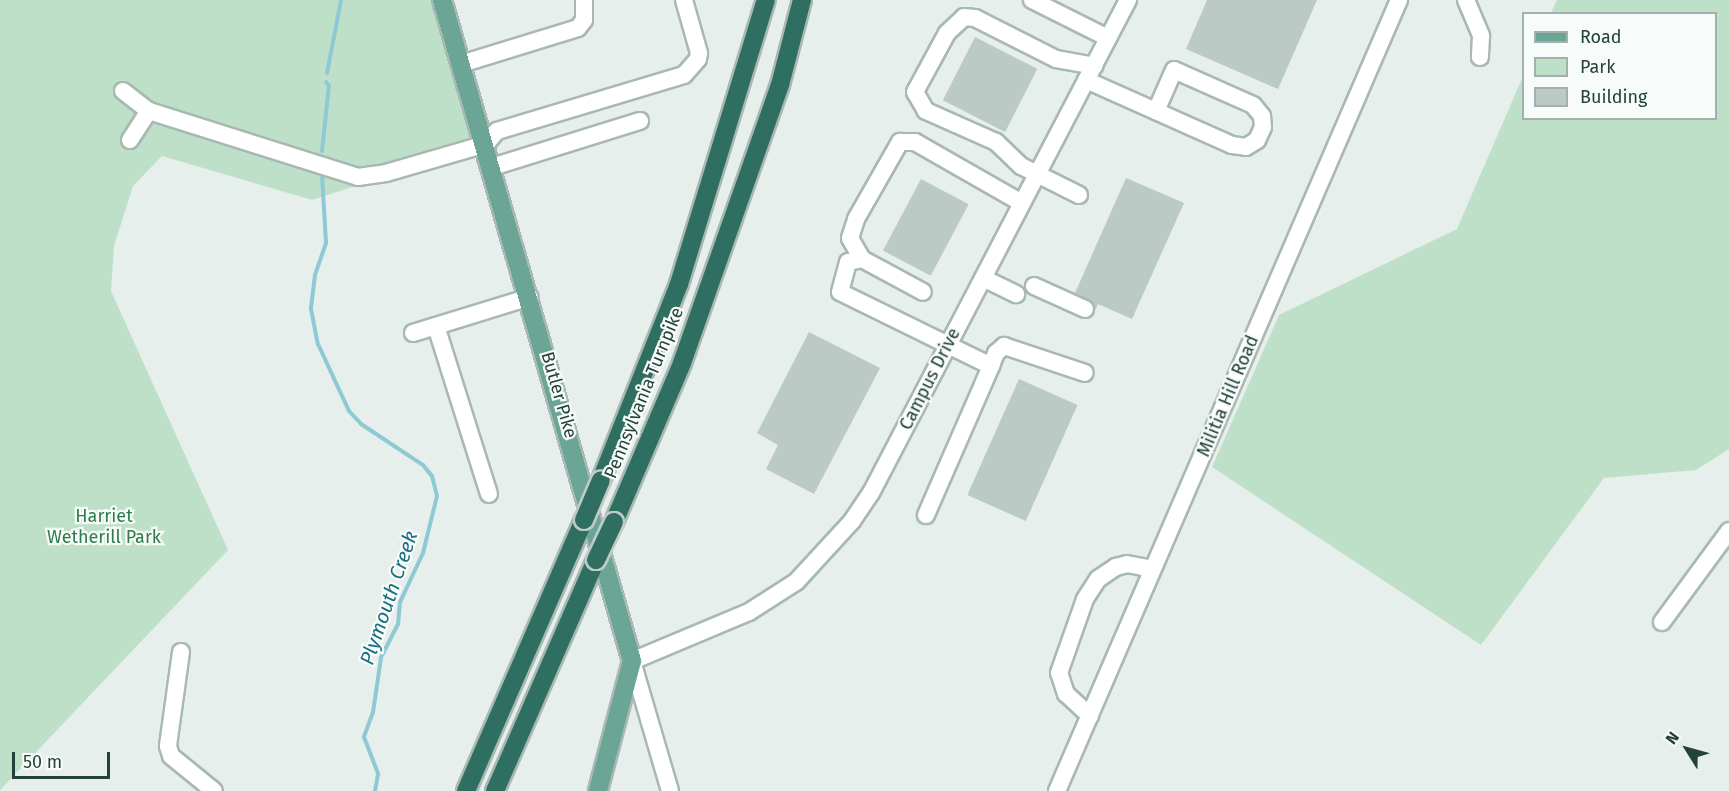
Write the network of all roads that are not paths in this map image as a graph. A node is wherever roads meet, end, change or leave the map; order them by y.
1 (442, 0) edge
2 (584, 0) edge
3 (684, 0) edge
4 (766, 0) edge
5 (802, 0) edge
6 (1032, 0) edge
7 (1128, 0) edge
8 (1399, 0) edge
9 (1466, 0) edge
10 (1108, 38) junction
11 (1480, 57) dead end
12 (461, 64) junction
13 (1090, 73) junction
14 (123, 92) dead end
15 (149, 111) junction
16 (1156, 111) junction
17 (640, 121) dead end
18 (130, 140) dead end
19 (486, 144) junction
20 (492, 167) junction
21 (1038, 173) junction
22 (1079, 195) dead end
23 (1022, 203) junction
24 (862, 259) junction
25 (983, 278) junction
26 (1034, 286) dead end
27 (923, 292) dead end
28 (1016, 294) dead end
29 (530, 297) junction
30 (1085, 309) dead end
31 (436, 326) junction
32 (413, 333) dead end
33 (948, 345) junction
34 (991, 366) junction
35 (1085, 373) dead end
36 (489, 494) dead end
37 (926, 515) dead end
38 (1729, 531) edge
39 (1153, 569) junction
40 (1662, 622) dead end
41 (182, 652) dead end
42 (632, 661) junction
43 (1090, 716) junction
44 (214, 791) edge
45 (466, 791) edge
46 (495, 791) edge
47 (598, 791) edge
48 (670, 791) edge
49 (1057, 791) edge

1 - 12 main road, Butler Pike
2 - 12 street
3 - 19 street
4 - 45 highway, Pennsylvania Turnpike, bridge
5 - 46 highway, Pennsylvania Turnpike, bridge
6 - 10 street
7 - 10 street, Campus Drive
8 - 39 street, Militia Hill Road
9 - 11 street
10 - 13 street, Campus Drive
12 - 19 main road, Butler Pike
13 - 16 street
13 - 21 street, Campus Drive
13 - 21 street
14 - 15 street
15 - 18 street
15 - 19 street
16 - 16 street
17 - 20 street
19 - 20 main road, Butler Pike
20 - 29 main road, Butler Pike
21 - 22 street
21 - 23 street, Campus Drive
23 - 24 street
23 - 25 street, Campus Drive
24 - 27 street
24 - 33 street
25 - 28 street
25 - 33 street, Campus Drive
26 - 30 street
29 - 31 street
29 - 42 main road, Butler Pike
31 - 32 street
31 - 36 street
33 - 34 street
33 - 42 street, Campus Drive
34 - 35 street
34 - 37 street
38 - 40 street
39 - 43 street, Militia Hill Road
39 - 43 street
41 - 44 street
42 - 47 main road
42 - 48 street
43 - 49 street, Militia Hill Road

